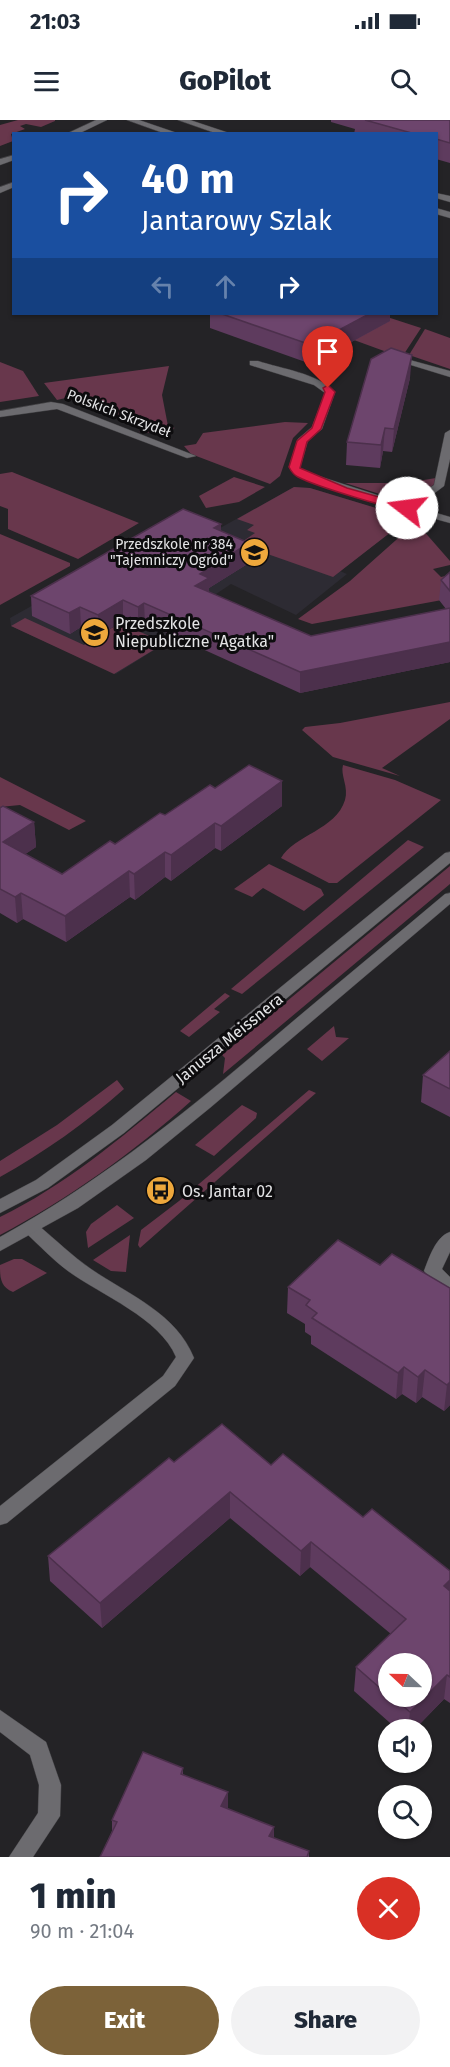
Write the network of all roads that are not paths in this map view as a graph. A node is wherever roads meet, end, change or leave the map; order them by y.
1 (104, 120) edge
2 (131, 120) edge
3 (166, 120) edge
4 (182, 120) edge
5 (152, 126) junction
6 (75, 132) edge
7 (138, 132) edge
8 (170, 132) edge
9 (221, 132) edge
10 (392, 356) edge
11 (254, 363) dead end
12 (450, 374) edge
13 (0, 414) edge
14 (450, 433) edge
15 (191, 456) dead end
16 (407, 508) junction
17 (450, 520) edge
18 (450, 856) edge
19 (450, 897) edge
20 (0, 1207) edge
21 (32, 1229) junction
22 (450, 1238) edge
23 (0, 1245) edge
24 (450, 1288) edge
25 (0, 1517) edge
26 (0, 1720) edge
27 (20, 1857) edge

1 - 6 street
2 - 5 street
3 - 5 street
4 - 9 street
5 - 7 street
5 - 8 street
10 - 12 street
11 - 16 street
13 - 15 street, Polskich Skrzydeł
14 - 16 street
16 - 17 street
18 - 20 street, Janusza Meissnera
19 - 21 street, Janusza Meissnera
21 - 23 street, Janusza Meissnera
21 - 25 street
22 - 24 street
26 - 27 street

